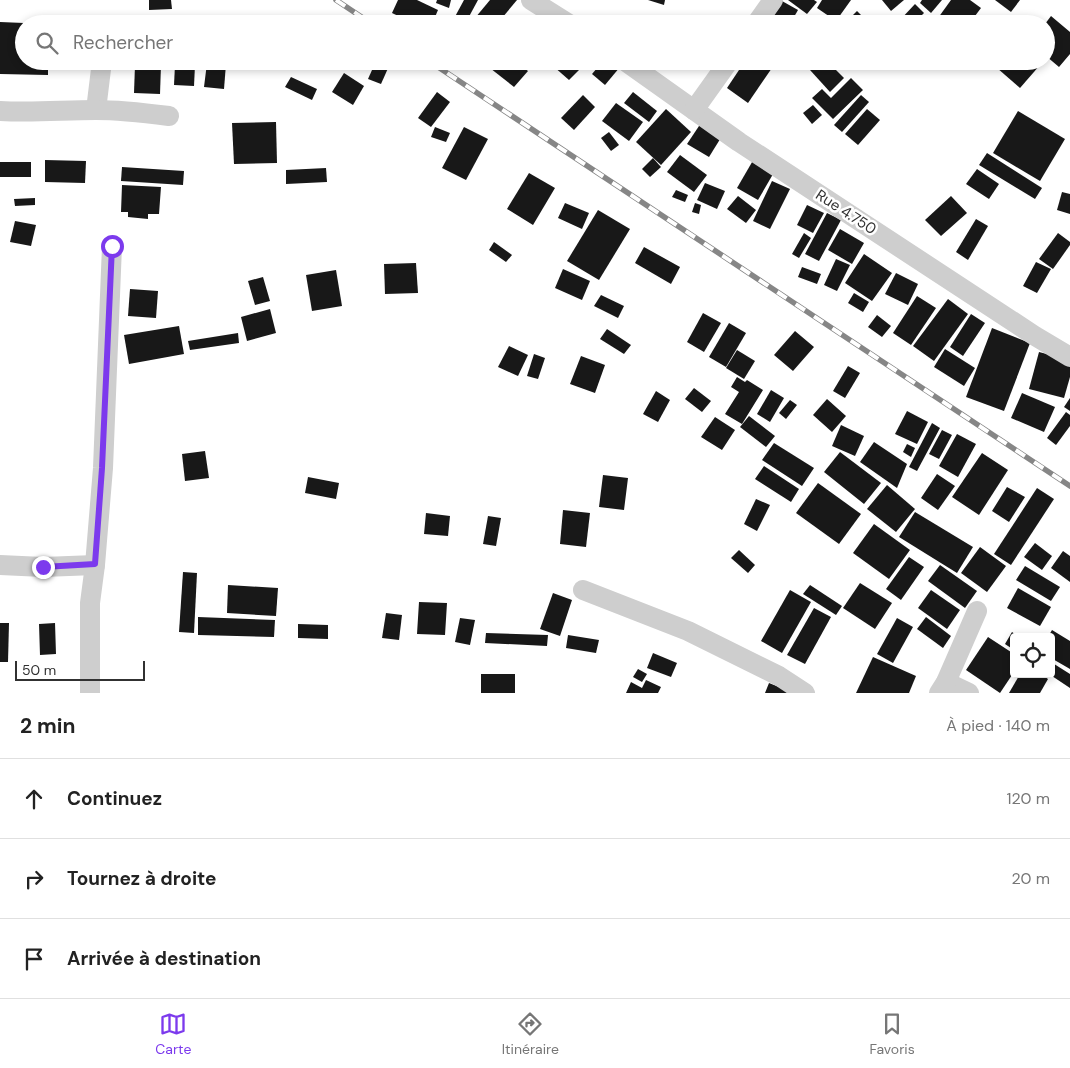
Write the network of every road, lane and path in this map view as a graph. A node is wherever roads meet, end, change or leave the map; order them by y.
1 (531, 0) edge
2 (772, 0) edge
3 (555, 15) edge
4 (762, 15) edge
5 (101, 70) edge
6 (638, 70) edge
7 (723, 70) edge
8 (96, 110) junction
9 (694, 110) junction
10 (0, 111) edge
11 (169, 116) dead end
12 (112, 246) dead end
13 (1070, 357) edge
14 (95, 564) junction
15 (0, 565) edge
16 (583, 590) dead end
17 (977, 611) dead end
18 (942, 687) edge
19 (90, 693) edge
20 (805, 693) edge
21 (969, 693) edge

1 - 3 street
2 - 4 street
5 - 8 street
6 - 9 street, Rue 4.750
7 - 9 street
8 - 10 street
8 - 11 street
9 - 13 street, Rue 4.750
12 - 14 street
14 - 15 street
14 - 19 street
16 - 20 street
17 - 18 street
18 - 21 street

